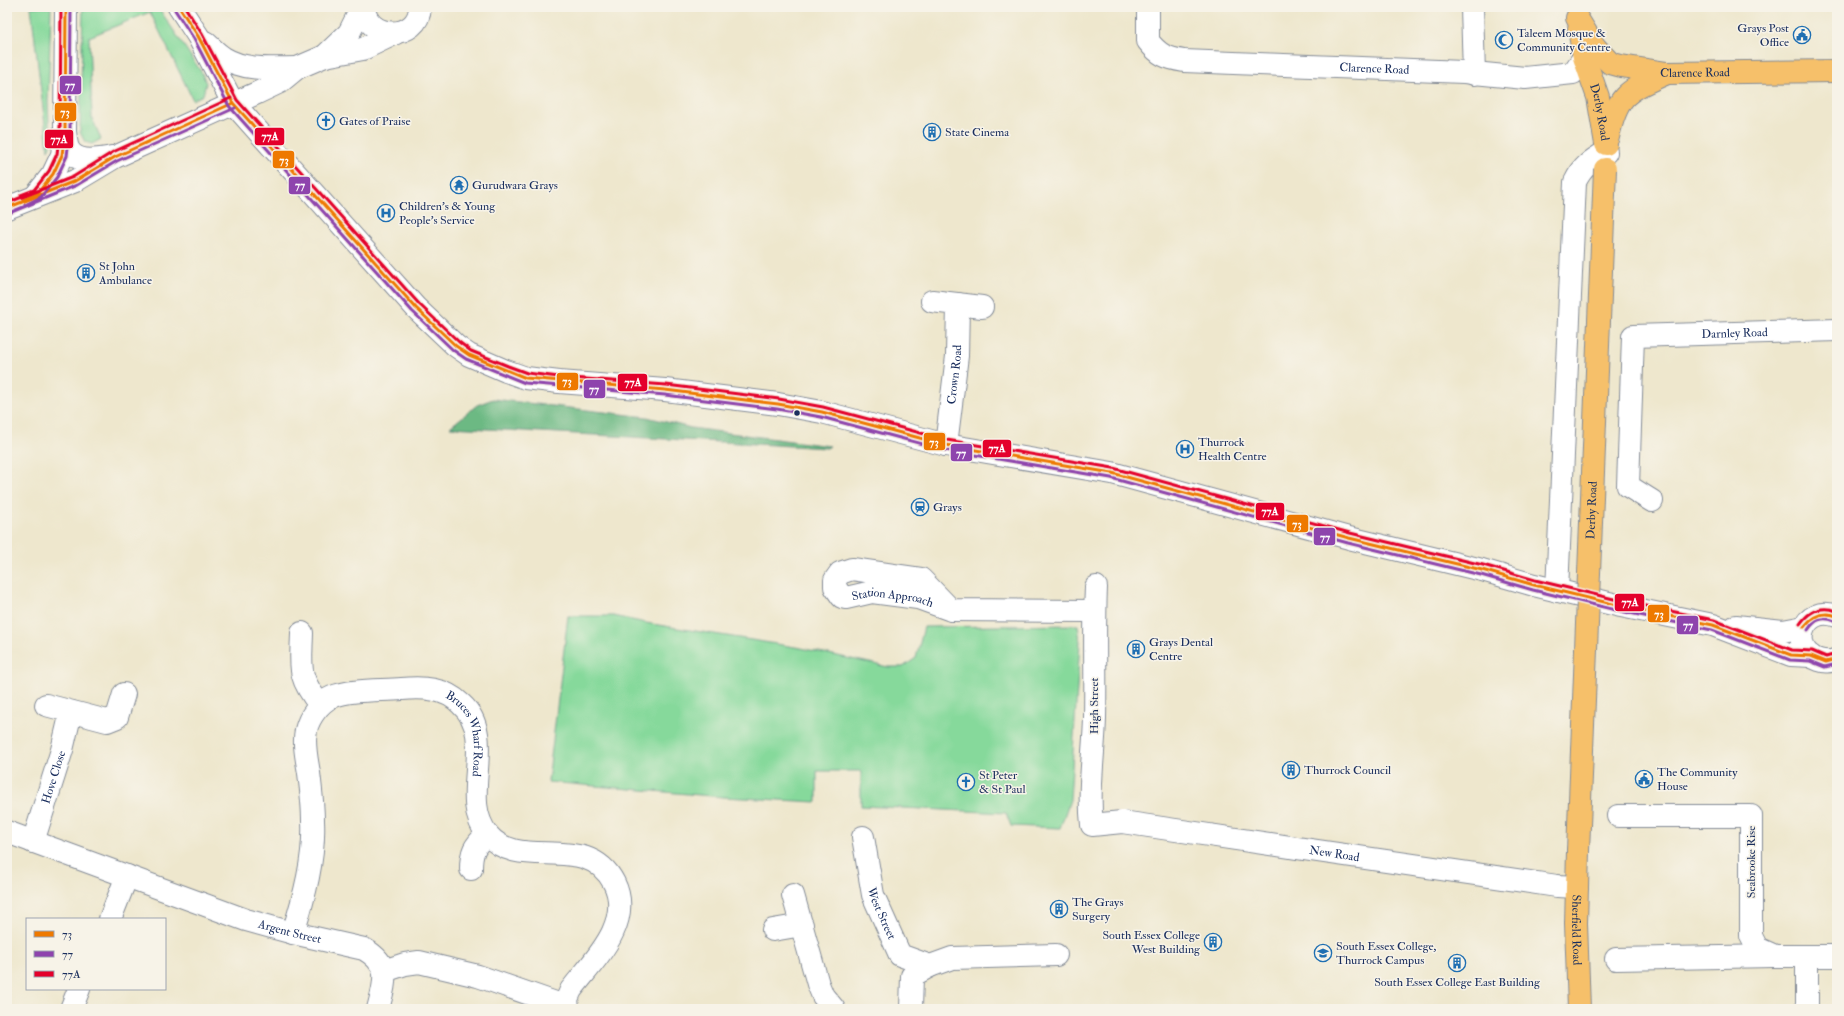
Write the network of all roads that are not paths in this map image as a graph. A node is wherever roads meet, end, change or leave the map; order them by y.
1 (66, 7) edge
2 (179, 7) edge
3 (363, 7) edge
4 (420, 7) edge
5 (1148, 7) edge
6 (1472, 7) edge
7 (1577, 12) edge
8 (394, 34) junction
9 (198, 36) junction
10 (324, 56) junction
11 (1584, 57) junction
12 (296, 68) junction
13 (1837, 71) edge
14 (1474, 74) junction
15 (1667, 74) junction
16 (233, 103) junction
17 (65, 130) junction
18 (1606, 155) junction
19 (115, 157) junction
20 (37, 194) junction
21 (7, 208) edge
22 (932, 301) dead end
23 (958, 304) junction
24 (982, 307) dead end
25 (1837, 330) edge
26 (946, 445) junction
27 (1652, 501) dead end
28 (1096, 587) dead end
29 (1557, 591) junction
30 (951, 610) dead end
31 (1095, 611) junction
32 (1837, 616) edge
33 (1713, 625) junction
34 (1804, 626) junction
35 (302, 633) dead end
36 (1811, 656) junction
37 (1837, 659) edge
38 (124, 694) dead end
39 (46, 704) dead end
40 (320, 705) junction
41 (71, 712) junction
42 (1618, 816) dead end
43 (1092, 825) joint
44 (7, 832) edge
45 (487, 834) junction
46 (863, 837) dead end
47 (33, 842) junction
48 (1578, 851) joint
49 (470, 870) dead end
50 (126, 876) junction
51 (1577, 887) junction
52 (793, 896) dead end
53 (110, 918) edge
54 (802, 925) junction
55 (773, 930) dead end
56 (293, 933) junction
57 (1056, 955) dead end
58 (1775, 956) junction
59 (1807, 956) junction
60 (1837, 956) edge
61 (1616, 959) dead end
62 (930, 966) junction
63 (384, 971) junction
64 (79, 990) edge
65 (568, 1008) edge
66 (71, 1009) edge
67 (378, 1009) edge
68 (834, 1009) edge
69 (911, 1009) edge
70 (1579, 1009) edge
71 (1807, 1009) edge

1 - 17 street
2 - 9 street
3 - 8 street
3 - 10 street
4 - 8 street
5 - 14 street, Clarence Road
6 - 14 street
7 - 11 main road, Derby Road
7 - 15 main road, Clarence Road
8 - 10 street
9 - 12 street
9 - 16 street
10 - 12 street
11 - 14 street, Clarence Road
11 - 18 main road, Derby Road
12 - 16 street
13 - 15 main road, Clarence Road
15 - 18 main road, Derby Road
16 - 19 street
16 - 26 street
17 - 19 street
17 - 20 street
18 - 29 street
18 - 48 main road, Derby Road, bridge
19 - 20 street
20 - 21 street
22 - 23 street
23 - 24 street
23 - 26 street, Crown Road
25 - 27 street, Darnley Road
26 - 29 street
28 - 31 street, High Street
29 - 33 street
30 - 31 street, Station Approach
31 - 43 street, High Street
32 - 34 street
33 - 34 street
33 - 36 street
34 - 36 street
35 - 40 street
36 - 37 street
38 - 41 street
39 - 41 street
40 - 45 street, Bruces Wharf Road
40 - 56 street, Bruces Wharf Road
41 - 47 street, Hove Close
42 - 58 street, Seabrooke Rise
43 - 51 street, New Road
44 - 47 street, Argent Street
45 - 49 street
45 - 65 street, Bruces Wharf Road
46 - 62 street, West Street
47 - 50 street, Argent Street
48 - 51 main road, Sherfield Road
50 - 53 street
50 - 56 street, Argent Street
51 - 70 main road, Sherfield Road
52 - 54 street
54 - 55 street
54 - 68 street
56 - 63 street, Argent Street
57 - 62 street
58 - 59 street, Seabrooke Rise
58 - 61 street, Seabrooke Rise
59 - 60 street, Seabrooke Rise
59 - 71 street
62 - 69 street
63 - 65 street
63 - 67 street
64 - 66 street

